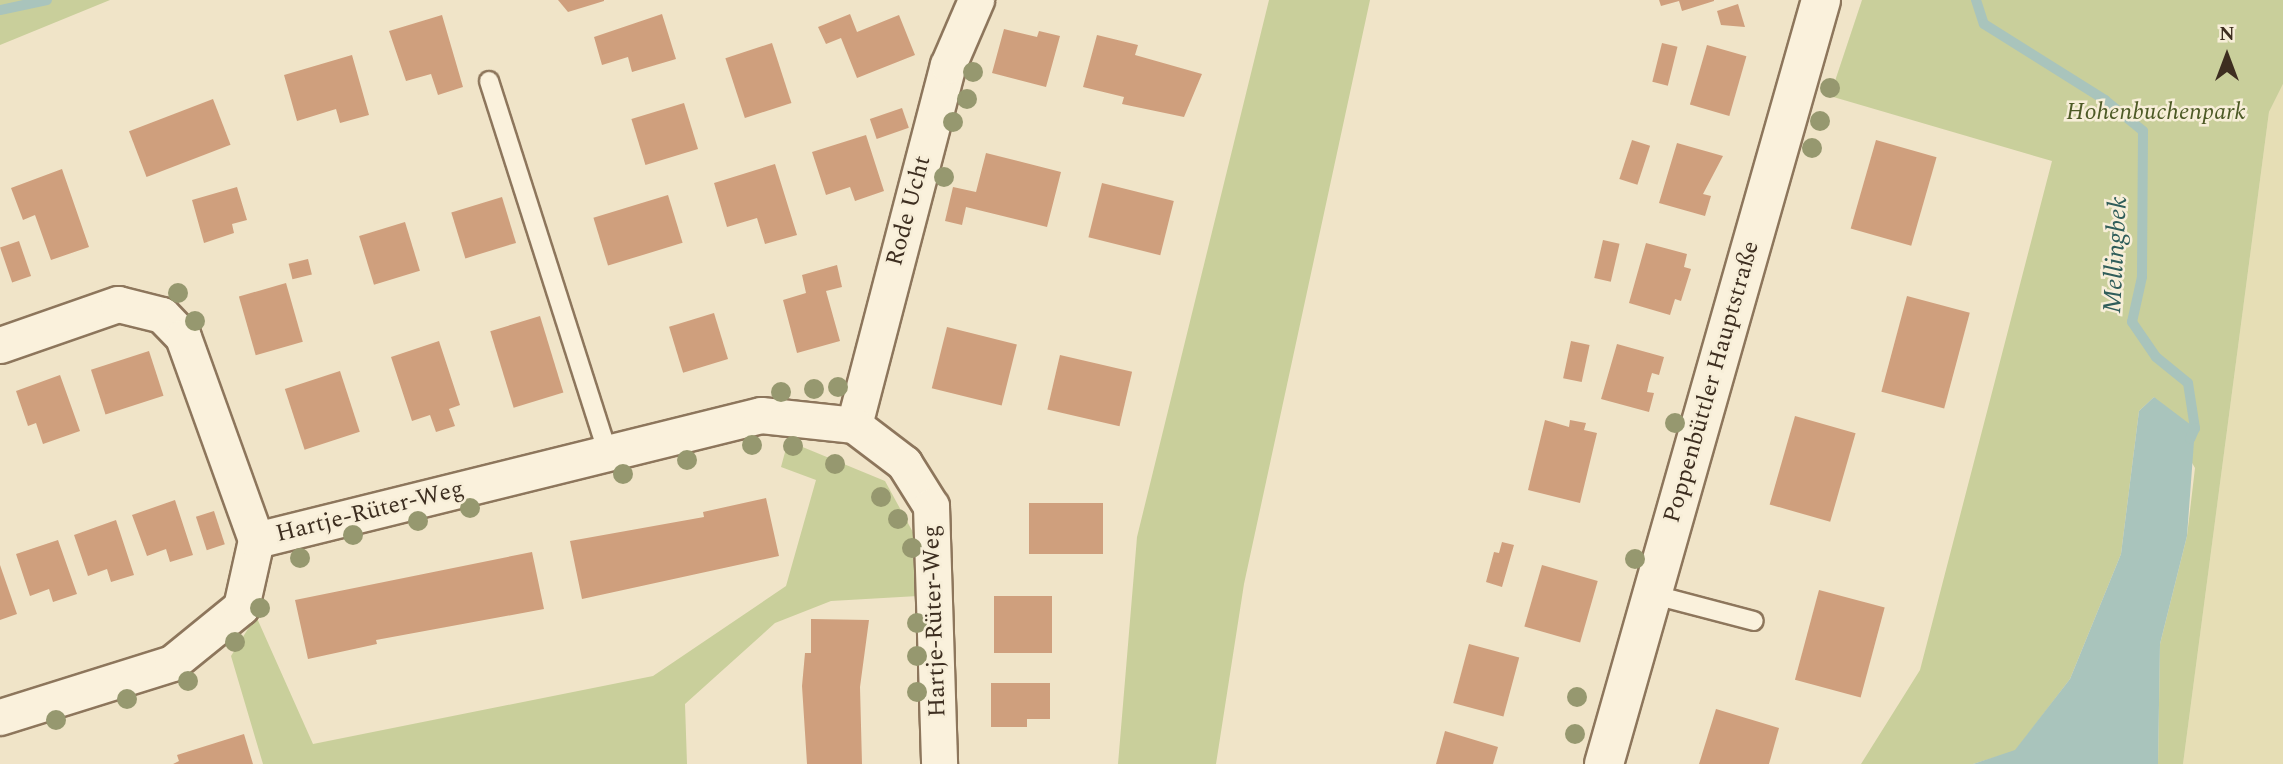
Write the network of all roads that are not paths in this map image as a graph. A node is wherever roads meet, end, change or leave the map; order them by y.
1 (976, 0) edge
2 (1821, 0) edge
3 (489, 81) dead end
4 (0, 345) edge
5 (854, 425) junction
6 (608, 453) junction
7 (256, 540) junction
8 (1651, 594) junction
9 (1754, 621) dead end
10 (0, 717) edge
11 (939, 764) edge
12 (1604, 764) edge

1 - 5 street, Rode Ucht
2 - 8 street, Poppenbüttler Hauptstraße
3 - 6 lane
4 - 7 street
5 - 6 street, Hartje-Rüter-Weg
5 - 11 street, Hartje-Rüter-Weg
6 - 7 street, Hartje-Rüter-Weg
7 - 10 street, Hartje-Rüter-Weg
8 - 9 lane
8 - 12 street, Poppenbüttler Hauptstraße

